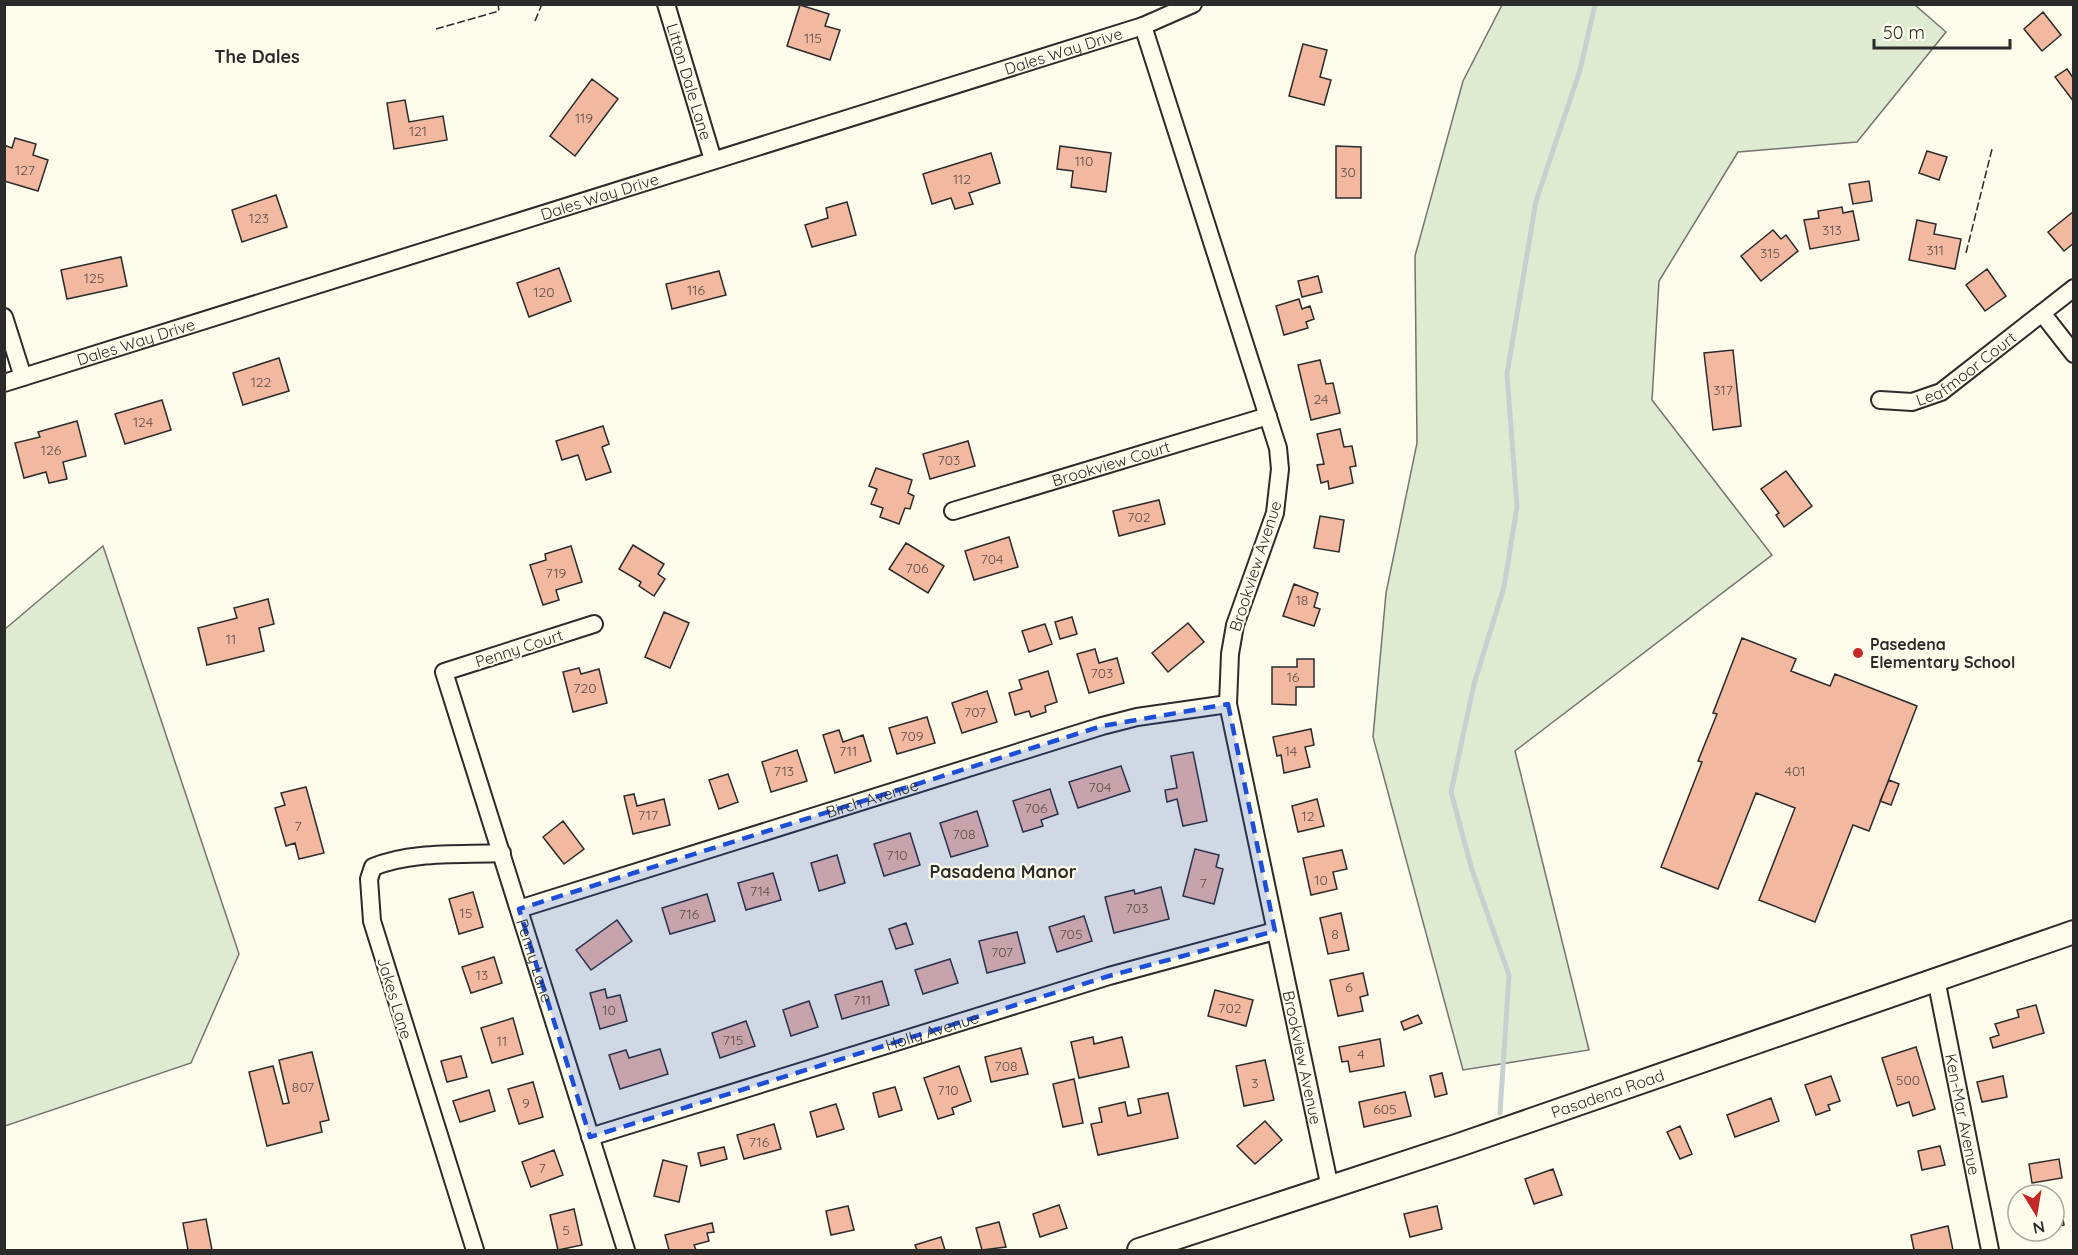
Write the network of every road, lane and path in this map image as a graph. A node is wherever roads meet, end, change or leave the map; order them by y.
1 (666, 4) edge
2 (1193, 4) edge
3 (1143, 26) junction
4 (712, 160) junction
5 (2073, 288) edge
6 (2042, 313) junction
7 (4, 317) edge
8 (2073, 354) edge
9 (23, 377) junction
10 (4, 383) edge
11 (1880, 400) dead end
12 (1268, 416) junction
13 (953, 511) dead end
14 (594, 624) dead end
15 (444, 672) joint
16 (1228, 704) junction
17 (502, 853) junction
18 (519, 909) junction
19 (1275, 931) junction
20 (2073, 932) edge
21 (1936, 979) junction
22 (590, 1137) junction
23 (1330, 1188) junction
24 (475, 1251) edge
25 (626, 1251) edge
26 (1139, 1251) edge
27 (1990, 1251) edge

1 - 4 street, Litton Dale Lane
2 - 3 street, Dales Way Drive
3 - 4 street, Dales Way Drive
3 - 12 street, Brookview Avenue
4 - 9 street, Dales Way Drive
5 - 6 street, Leafmoor Court
6 - 8 street
6 - 11 street, Leafmoor Court
7 - 9 street
9 - 10 street, Dales Way Drive
12 - 13 street, Brookview Court
12 - 16 street, Brookview Avenue
14 - 15 street, Penny Court
15 - 17 street, Penny Lane
16 - 18 street, Birch Avenue
16 - 19 street, Brookview Avenue
17 - 18 street, Penny Lane
17 - 24 street, Jakes Lane
18 - 22 street, Penny Lane
19 - 22 street, Holly Avenue
19 - 23 street, Brookview Avenue
20 - 21 main road, Pasadena Road
21 - 23 main road, Pasadena Road
21 - 27 street, Ken-Mar Avenue
22 - 25 street, Penny Lane
23 - 26 main road, Pasadena Road

